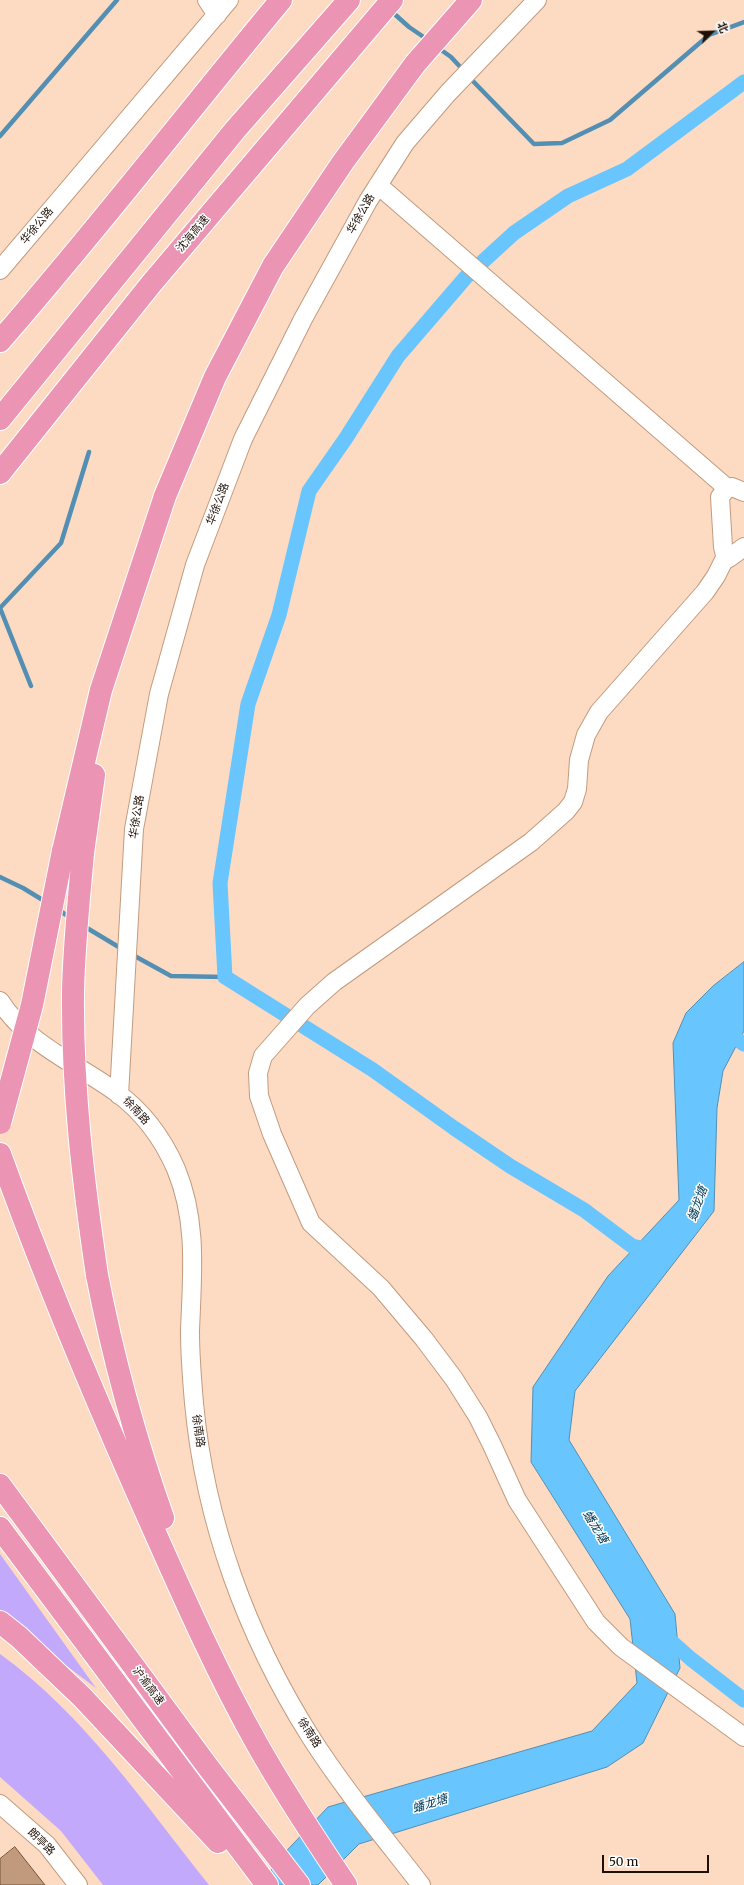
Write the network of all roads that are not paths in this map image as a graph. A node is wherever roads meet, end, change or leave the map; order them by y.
1 (207, 0) edge
2 (281, 0) edge
3 (392, 0) edge
4 (471, 0) edge
5 (537, 0) edge
6 (348, 2) edge
7 (225, 4) edge
8 (378, 185) junction
9 (0, 270) edge
10 (56, 277) junction
11 (0, 341) edge
12 (0, 353) edge
13 (0, 419) edge
14 (0, 473) edge
15 (727, 488) junction
16 (744, 492) edge
17 (744, 547) edge
18 (726, 556) junction
19 (73, 852) junction
20 (0, 1001) edge
21 (120, 1095) junction
22 (0, 1123) edge
23 (0, 1154) edge
24 (0, 1486) edge
25 (0, 1528) edge
26 (0, 1622) edge
27 (0, 1629) edge
28 (50, 1667) junction
29 (744, 1737) edge
30 (256, 1742) junction
31 (0, 1804) edge
32 (275, 1851) junction
33 (342, 1879) edge
34 (262, 1883) edge
35 (78, 1885) edge
36 (299, 1885) edge
37 (305, 1885) edge
38 (421, 1885) edge

1 - 7 street
2 - 10 highway
3 - 14 highway, 沈海高速
4 - 19 highway
5 - 8 street, 华徐公路
6 - 13 highway
7 - 9 street, 华徐公路
8 - 15 street
8 - 21 street, 华徐公路
10 - 11 highway
10 - 12 highway
15 - 16 street
15 - 18 street
17 - 18 street
18 - 29 street
19 - 22 highway, bridge
19 - 30 highway, bridge
20 - 21 street, 徐南路
21 - 38 street, 徐南路
23 - 30 highway
24 - 32 highway, 沪渝高速
25 - 34 highway
26 - 28 highway
27 - 28 highway
28 - 34 highway
30 - 33 highway
31 - 35 street, 朗亭路
32 - 36 highway
32 - 37 highway

